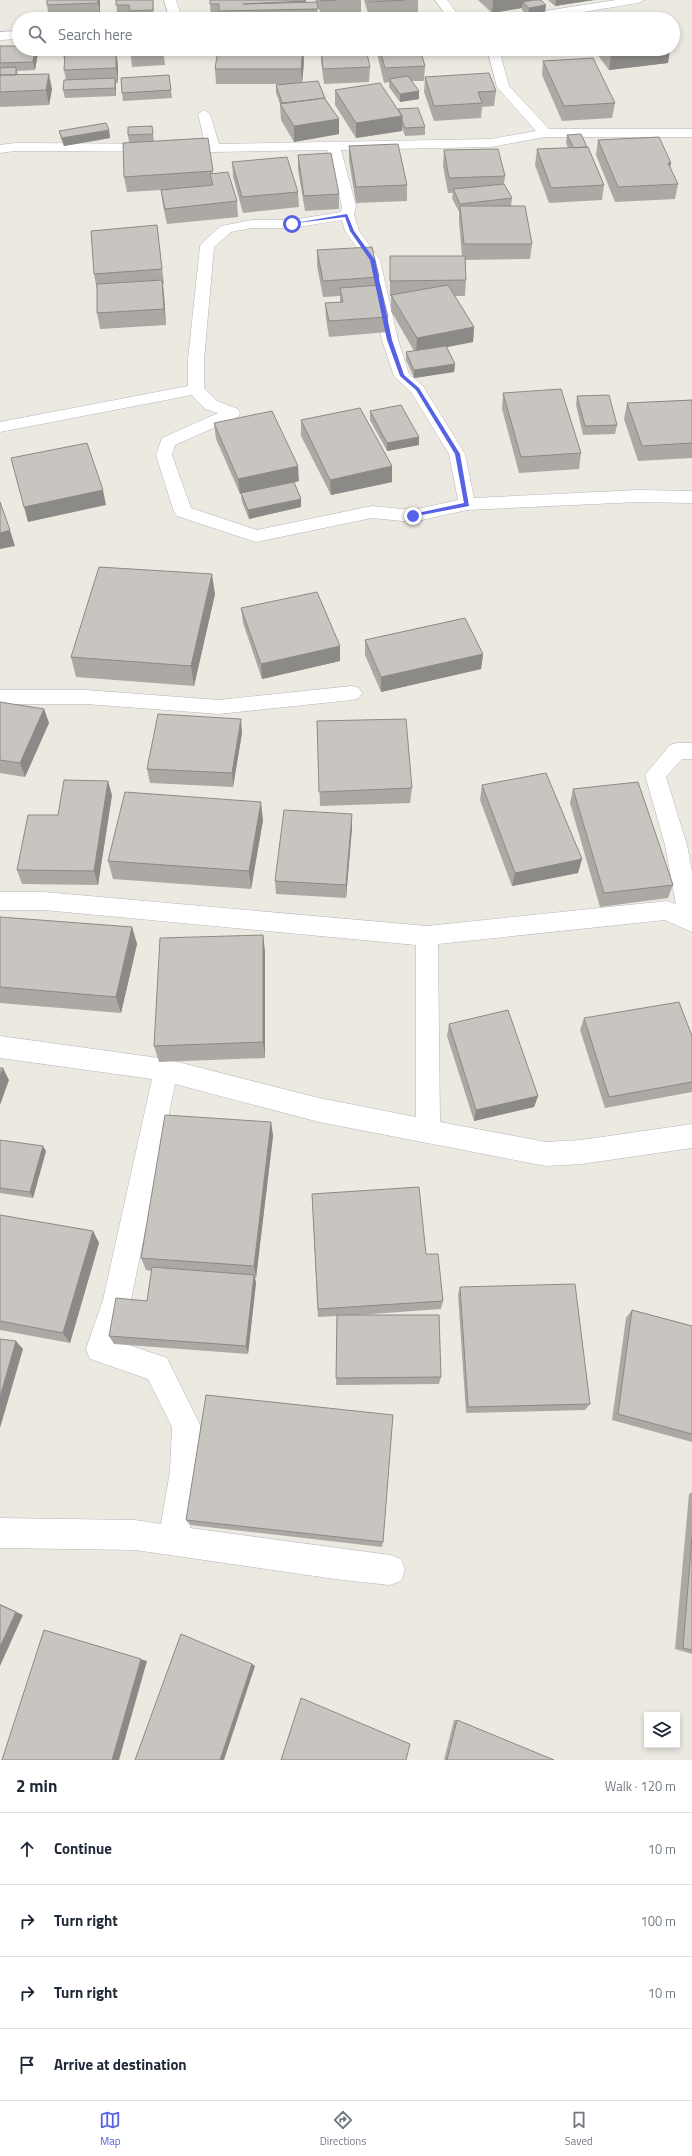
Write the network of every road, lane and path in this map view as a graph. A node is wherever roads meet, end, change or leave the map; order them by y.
1 (170, 0) edge
2 (441, 0) edge
3 (638, 0) edge
4 (174, 12) edge
5 (450, 12) edge
6 (562, 12) edge
7 (12, 35) edge
8 (0, 36) edge
9 (495, 56) edge
10 (204, 114) dead end
11 (545, 133) junction
12 (692, 133) edge
13 (333, 146) junction
14 (213, 148) junction
15 (0, 149) edge
16 (347, 215) junction
17 (196, 389) junction
18 (0, 426) edge
19 (692, 497) edge
20 (467, 504) junction
21 (352, 693) dead end
22 (0, 697) edge
23 (692, 751) edge
24 (0, 901) edge
25 (692, 924) edge
26 (427, 936) junction
27 (0, 1047) edge
28 (166, 1070) junction
29 (428, 1131) junction
30 (692, 1136) edge
31 (0, 1533) edge
32 (173, 1540) junction
33 (390, 1570) dead end

1 - 4 street
2 - 5 street
3 - 6 street
7 - 8 street
9 - 11 street
10 - 14 street
11 - 12 street
11 - 13 street
13 - 14 street
13 - 16 street
14 - 15 street
16 - 17 street
16 - 20 street
17 - 18 street
17 - 20 street
19 - 20 street
21 - 22 street
23 - 25 street
24 - 26 street
25 - 26 street
26 - 29 street
27 - 28 street
28 - 29 street
28 - 32 street
29 - 30 street
31 - 32 street
32 - 33 street

